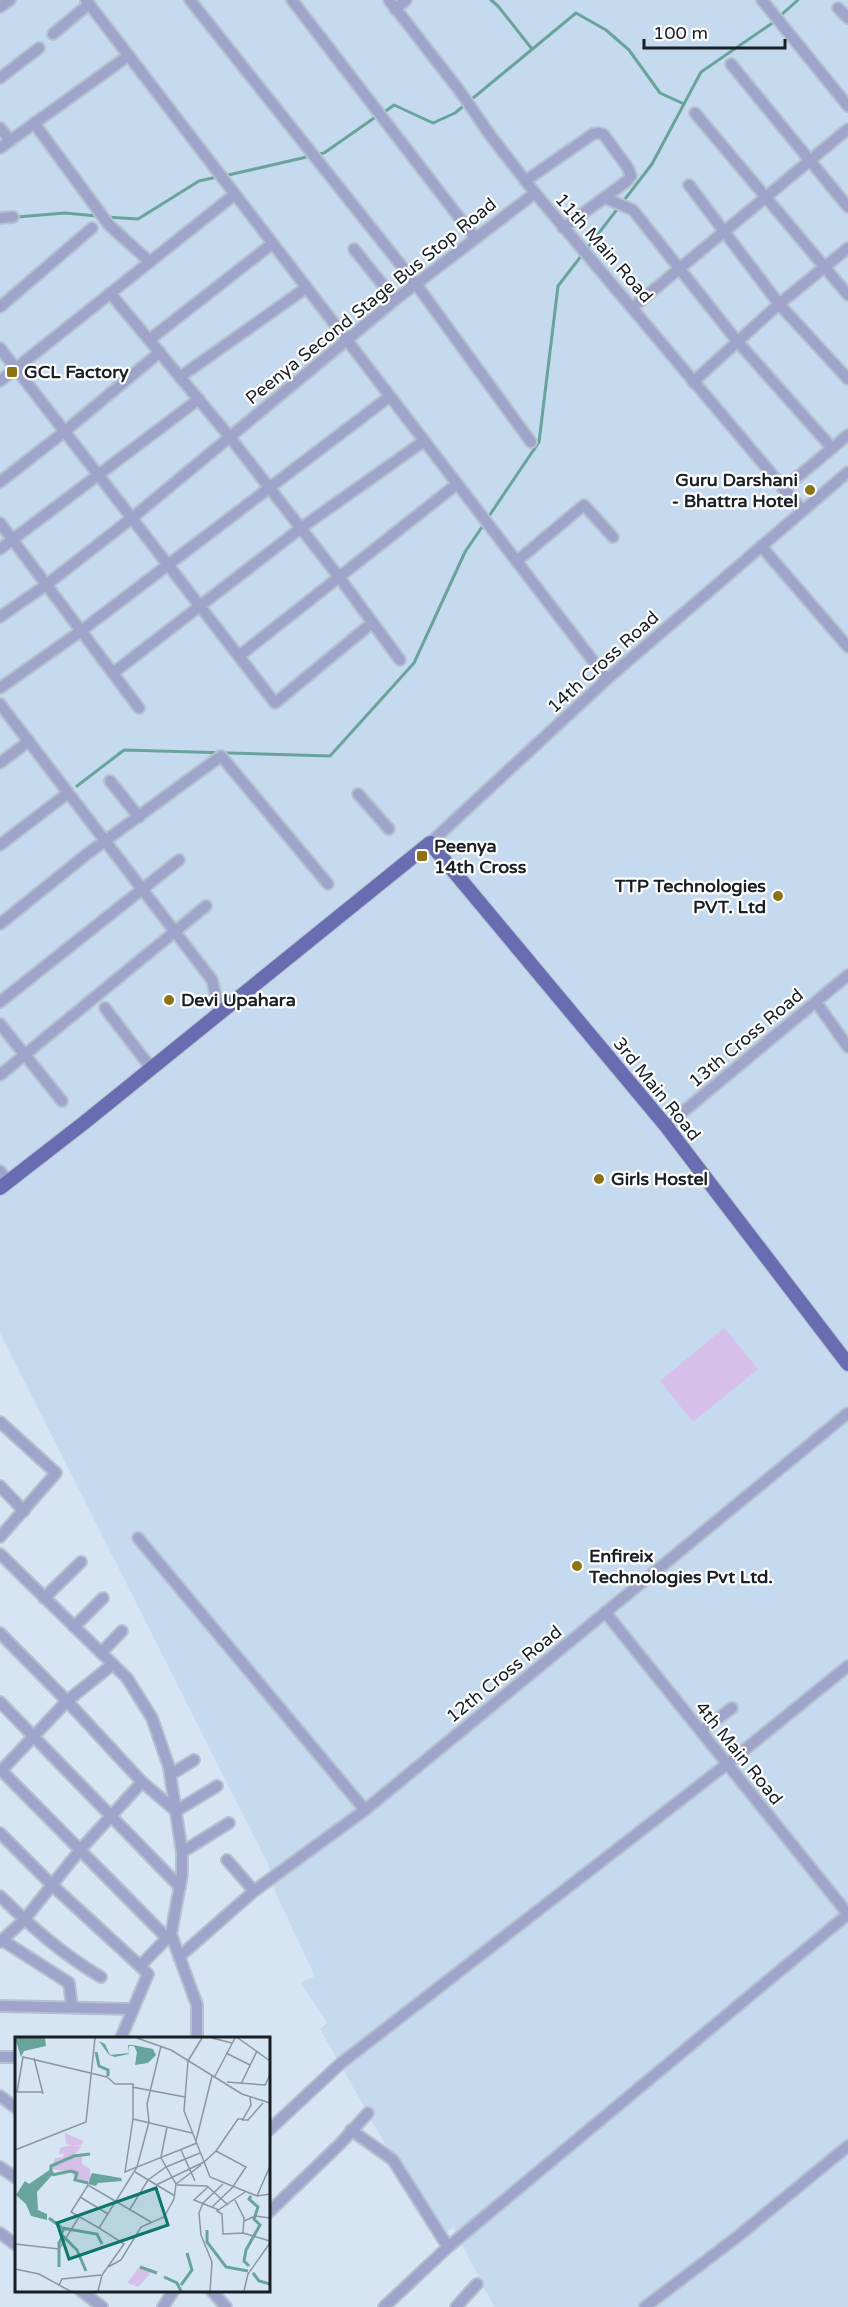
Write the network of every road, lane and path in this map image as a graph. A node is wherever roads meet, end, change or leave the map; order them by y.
1 (10, 0) edge
2 (190, 0) edge
3 (406, 0) edge
4 (762, 0) edge
5 (296, 1) edge
6 (88, 2) edge
7 (392, 4) edge
8 (0, 7) edge
9 (837, 8) dead end
10 (848, 18) edge
11 (53, 34) dead end
12 (39, 48) dead end
13 (128, 56) junction
14 (731, 64) dead end
15 (0, 78) edge
16 (848, 106) edge
17 (695, 113) dead end
18 (34, 123) junction
19 (0, 128) edge
20 (848, 129) edge
21 (10, 140) junction
22 (0, 148) edge
23 (810, 161) junction
24 (525, 181) junction
25 (689, 185) dead end
26 (534, 193) junction
27 (234, 195) junction
28 (605, 198) junction
29 (766, 198) junction
30 (848, 207) edge
31 (13, 217) dead end
32 (0, 218) edge
33 (92, 228) dead end
34 (563, 228) junction
35 (724, 233) junction
36 (475, 238) junction
37 (272, 244) junction
38 (354, 249) dead end
39 (848, 249) edge
40 (150, 262) junction
41 (825, 267) junction
42 (679, 269) junction
43 (416, 284) junction
44 (306, 288) junction
45 (110, 293) junction
46 (848, 296) edge
47 (395, 300) junction
48 (779, 304) junction
49 (0, 307) edge
50 (633, 307) junction
51 (149, 339) junction
52 (346, 340) junction
53 (737, 341) junction
54 (0, 348) edge
55 (159, 352) junction
56 (15, 369) junction
57 (180, 377) junction
58 (848, 379) edge
59 (0, 381) edge
60 (693, 382) junction
61 (389, 397) junction
62 (199, 399) junction
63 (64, 432) junction
64 (848, 435) edge
65 (229, 436) junction
66 (424, 441) junction
67 (531, 442) dead end
68 (832, 448) junction
69 (848, 472) edge
70 (99, 476) junction
71 (0, 482) edge
72 (456, 484) junction
73 (270, 488) junction
74 (783, 489) junction
75 (803, 511) junction
76 (132, 518) junction
77 (0, 523) edge
78 (301, 528) junction
79 (613, 537) dead end
80 (12, 540) junction
81 (761, 546) junction
82 (0, 549) edge
83 (517, 561) junction
84 (168, 565) junction
85 (339, 577) junction
86 (46, 585) junction
87 (200, 607) junction
88 (0, 617) edge
89 (372, 623) junction
90 (81, 631) junction
91 (848, 647) edge
92 (238, 656) junction
93 (400, 660) dead end
94 (113, 673) junction
95 (607, 679) junction
96 (0, 688) edge
97 (0, 704) edge
98 (139, 708) dead end
99 (29, 741) junction
100 (0, 763) edge
101 (110, 781) dead end
102 (68, 793) junction
103 (358, 794) dead end
104 (139, 817) junction
105 (389, 829) dead end
106 (106, 841) junction
107 (430, 843) junction
108 (0, 845) edge
109 (180, 860) dead end
110 (328, 884) dead end
111 (142, 888) junction
112 (206, 906) dead end
113 (0, 924) edge
114 (175, 931) junction
115 (848, 975) edge
116 (0, 1002) edge
117 (816, 1002) junction
118 (105, 1008) dead end
119 (220, 1013) junction
120 (0, 1024) edge
121 (848, 1047) edge
122 (25, 1055) junction
123 (152, 1068) junction
124 (0, 1075) edge
125 (62, 1101) dead end
126 (666, 1126) junction
127 (3, 1180) edge
128 (848, 1364) edge
129 (848, 1413) edge
130 (0, 1422) edge
131 (0, 1486) edge
132 (24, 1511) junction
133 (0, 1537) edge
134 (138, 1538) dead end
135 (0, 1554) edge
136 (81, 1562) dead end
137 (44, 1598) junction
138 (103, 1598) dead end
139 (605, 1612) junction
140 (74, 1627) junction
141 (122, 1631) dead end
142 (0, 1633) edge
143 (100, 1653) junction
144 (113, 1664) junction
145 (848, 1666) edge
146 (67, 1701) junction
147 (0, 1702) edge
148 (732, 1707) dead end
149 (701, 1731) junction
150 (32, 1737) junction
151 (194, 1760) dead end
152 (727, 1764) junction
153 (0, 1770) edge
154 (170, 1774) junction
155 (142, 1782) junction
156 (218, 1786) dead end
157 (365, 1809) junction
158 (176, 1811) junction
159 (111, 1817) junction
160 (229, 1824) dead end
161 (0, 1833) edge
162 (80, 1850) junction
163 (182, 1852) junction
164 (226, 1860) dead end
165 (53, 1886) junction
166 (180, 1887) junction
167 (254, 1891) junction
168 (0, 1896) edge
169 (848, 1914) edge
170 (24, 1920) junction
171 (169, 1936) junction
172 (1, 1941) edge
173 (179, 1957) junction
174 (140, 1966) junction
175 (101, 1977) dead end
176 (0, 2006) edge
177 (72, 2007) junction
178 (132, 2009) junction
179 (121, 2037) edge
180 (197, 2037) edge
181 (0, 2096) edge
182 (15, 2107) edge
183 (368, 2113) dead end
184 (270, 2129) edge
185 (351, 2130) junction
186 (848, 2146) edge
187 (0, 2167) edge
188 (15, 2177) edge
189 (270, 2211) edge
190 (0, 2233) edge
191 (15, 2244) edge
192 (448, 2247) junction
193 (477, 2284) dead end
194 (83, 2292) edge
195 (173, 2292) edge
196 (213, 2292) edge
197 (102, 2307) edge
198 (163, 2307) edge
199 (226, 2307) edge
200 (384, 2307) edge
201 (456, 2307) edge
202 (645, 2307) edge

1 - 8 street
2 - 43 street
3 - 7 street
4 - 16 street
5 - 36 street
6 - 11 street
6 - 13 street
7 - 24 street, 11th Main Road
9 - 10 street
12 - 15 street
13 - 18 street
13 - 27 street
14 - 23 street
17 - 29 street
18 - 21 street
18 - 40 street
19 - 21 street
20 - 23 street
21 - 22 street
23 - 29 street
23 - 30 street
24 - 26 street, 11th Main Road
24 - 28 street
25 - 35 street
26 - 34 street, 11th Main Road
26 - 36 street, Peenya Second Stage Bus Stop Road
27 - 37 street
27 - 40 street
28 - 34 street
28 - 42 street
29 - 35 street
29 - 41 street
31 - 32 street
33 - 49 street
34 - 50 street, 11th Main Road
35 - 42 street
35 - 48 street
36 - 43 street, Peenya Second Stage Bus Stop Road
37 - 44 street
37 - 51 street
38 - 47 street
39 - 41 street
40 - 45 street
41 - 46 street
41 - 48 street
42 - 50 street
42 - 53 street
43 - 47 street, Peenya Second Stage Bus Stop Road
43 - 67 street
44 - 52 street
44 - 57 street
45 - 51 street
45 - 56 street
47 - 52 street, Peenya Second Stage Bus Stop Road
48 - 53 street
48 - 58 street
50 - 60 street, 11th Main Road
51 - 55 street
52 - 61 street
52 - 65 street, Peenya Second Stage Bus Stop Road
53 - 60 street
53 - 68 street
54 - 56 street
55 - 57 street
55 - 63 street
56 - 59 street
56 - 63 street
57 - 62 street
60 - 74 street, 11th Main Road
61 - 66 street
61 - 73 street
62 - 65 street
62 - 70 street
63 - 70 street
63 - 71 street
64 - 68 street
65 - 73 street
65 - 76 street, Peenya Second Stage Bus Stop Road
66 - 72 street
66 - 78 street
68 - 74 street
69 - 75 street
70 - 76 street
70 - 80 street
72 - 83 street
72 - 85 street
73 - 78 street
73 - 84 street
74 - 75 street, 11th Main Road
75 - 81 street, 14th Cross Road
76 - 84 street
76 - 86 street, Peenya Second Stage Bus Stop Road
77 - 80 street
78 - 85 street
78 - 87 street
79 - 83 street
80 - 82 street
80 - 86 street
81 - 91 street
81 - 95 street, 14th Cross Road
83 - 95 street
84 - 87 street
84 - 90 street
85 - 89 street
85 - 92 street
86 - 88 street, Peenya Second Stage Bus Stop Road
86 - 90 street
87 - 92 street
87 - 94 street
89 - 92 street
89 - 93 street
90 - 94 street
90 - 96 street
94 - 98 street
95 - 107 street, 14th Cross Road
97 - 99 street
99 - 100 street
99 - 102 street
101 - 104 street
102 - 106 street
102 - 108 street
103 - 105 street
104 - 106 street
104 - 110 street
106 - 111 street
106 - 113 street
107 - 119 main road
107 - 126 main road, 3rd Main Road
109 - 111 street
111 - 114 street
111 - 116 street
112 - 114 street
114 - 119 street
114 - 122 street
115 - 117 street, 13th Cross Road
117 - 121 street
117 - 126 street, 13th Cross Road
118 - 123 street
119 - 123 main road
120 - 122 street
122 - 124 street
122 - 125 street
123 - 127 main road
126 - 128 main road, 3rd Main Road
129 - 139 street, 12th Cross Road
130 - 132 street
131 - 132 street
132 - 133 street
134 - 157 street
135 - 137 street
136 - 137 street
137 - 140 street
138 - 140 street
139 - 149 street, 4th Main Road
139 - 157 street, 12th Cross Road
140 - 143 street
141 - 143 street
142 - 146 street
143 - 144 street
144 - 146 street
144 - 154 street
145 - 152 street
146 - 150 street
146 - 155 street
147 - 150 street
148 - 149 street
149 - 152 street, 4th Main Road
150 - 153 street
150 - 159 street
151 - 154 street
152 - 169 street, 4th Main Road
152 - 184 street
153 - 162 street
154 - 158 street
155 - 158 street
155 - 159 street
156 - 158 street
157 - 167 street, 12th Cross Road
158 - 163 street
159 - 162 street
159 - 166 street
160 - 163 street
161 - 165 street
162 - 165 street
162 - 171 street
163 - 166 street
164 - 167 street
165 - 170 street
165 - 174 street
166 - 171 street
167 - 173 street, 12th Cross Road
168 - 170 street
169 - 192 street
170 - 172 street
170 - 175 street
171 - 173 street
171 - 174 street
172 - 177 street
173 - 180 street
174 - 178 street
176 - 177 street
177 - 178 street
178 - 179 street
181 - 182 street
183 - 185 street
185 - 189 street
185 - 192 street
186 - 202 street
187 - 188 street
190 - 191 street
192 - 200 street
193 - 201 street
194 - 197 street
195 - 198 street
196 - 199 street

